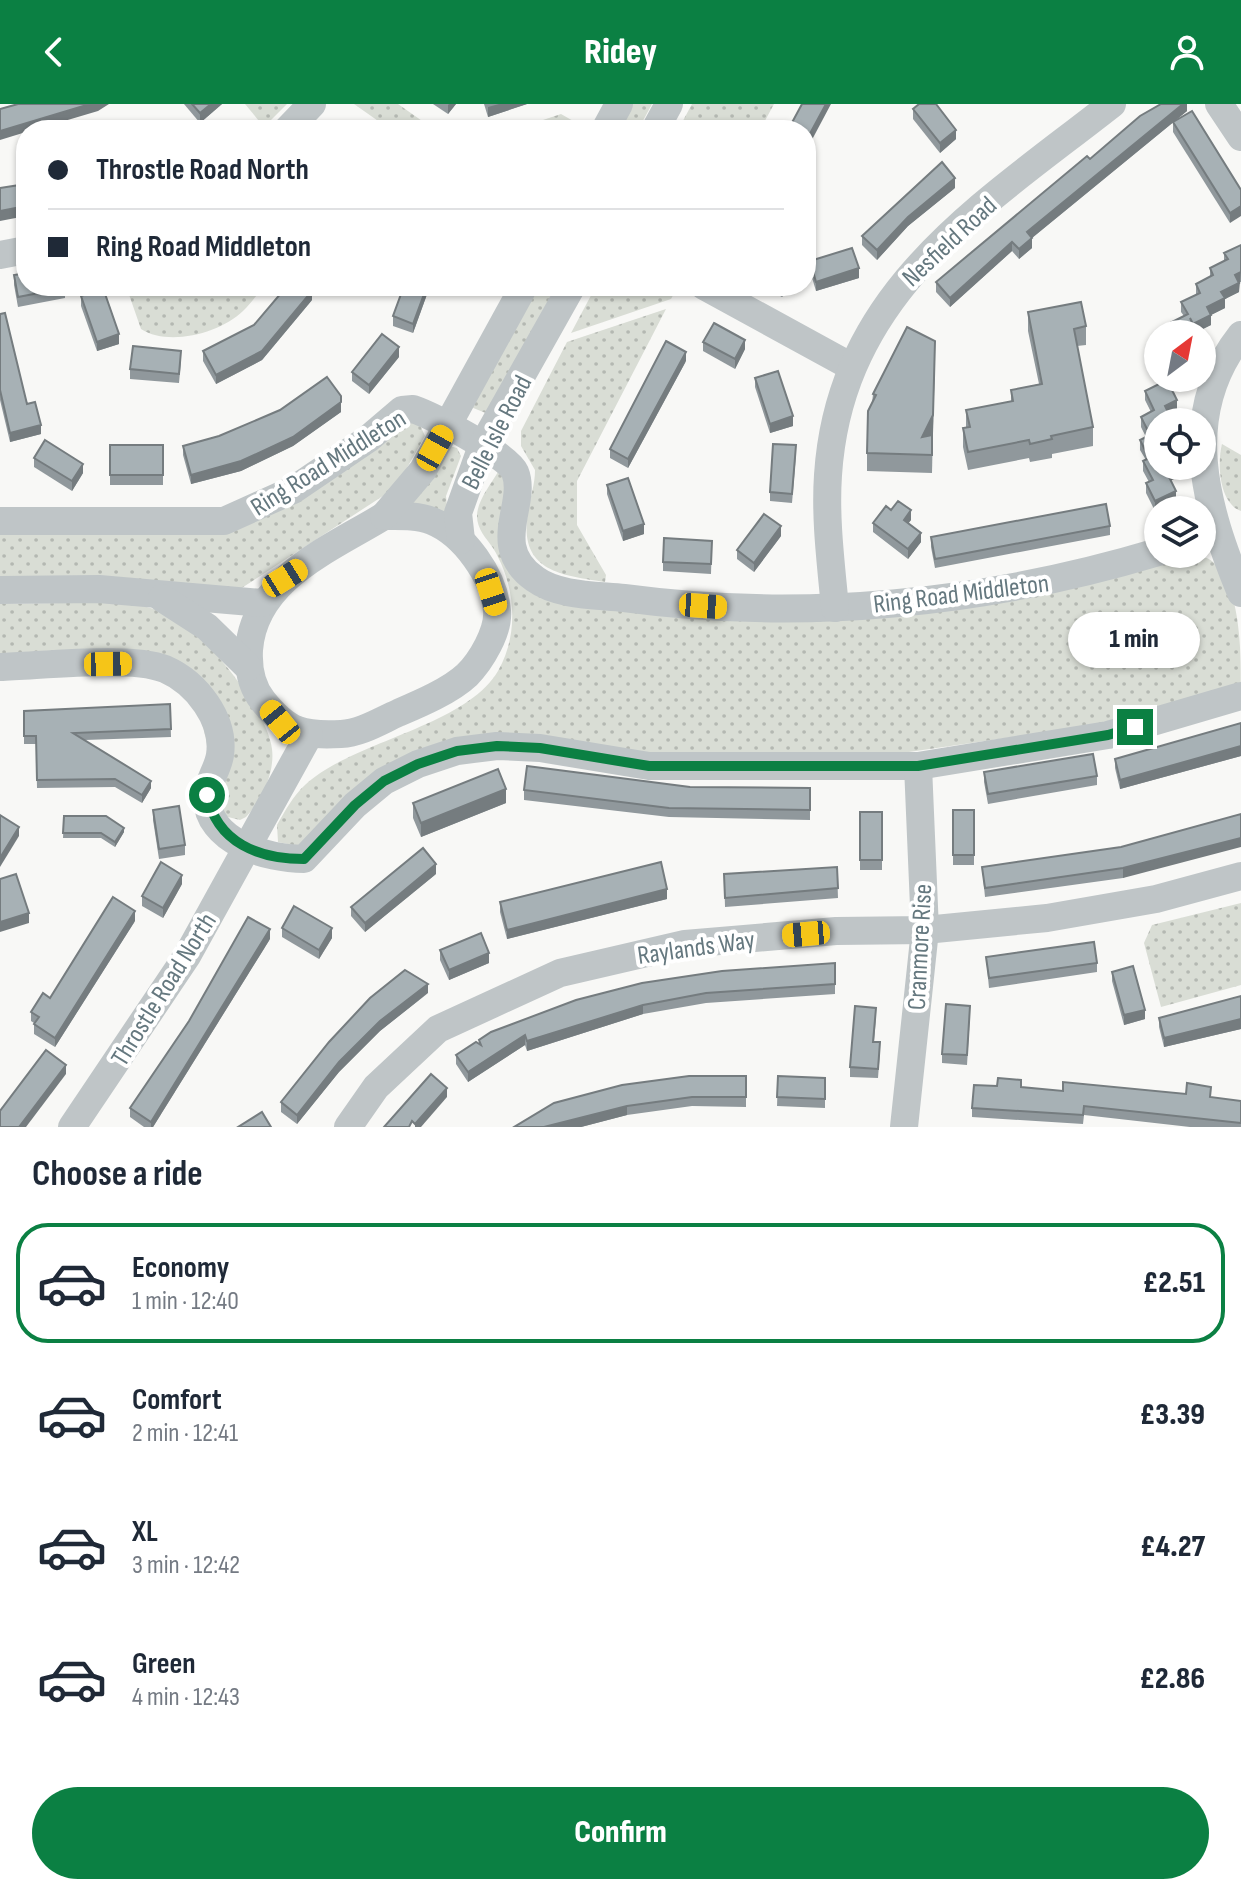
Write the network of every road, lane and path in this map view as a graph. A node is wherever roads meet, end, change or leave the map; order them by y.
1 (312, 104) edge
2 (1112, 104) edge
3 (1219, 104) edge
4 (297, 120) edge
5 (1241, 137) edge
6 (519, 296) edge
7 (566, 296) edge
8 (722, 296) edge
9 (1241, 335) edge
10 (852, 367) junction
11 (447, 427) junction
12 (482, 446) junction
13 (384, 516) junction
14 (0, 521) edge
15 (1220, 533) edge
16 (461, 540) junction
17 (1144, 556) edge
18 (0, 590) edge
19 (1241, 593) edge
20 (159, 596) junction
21 (262, 603) junction
22 (835, 608) junction
23 (0, 667) edge
24 (248, 667) junction
25 (1241, 696) edge
26 (309, 735) junction
27 (918, 766) junction
28 (246, 846) junction
29 (1241, 876) edge
30 (925, 930) junction
31 (72, 1127) edge
32 (348, 1127) edge
33 (904, 1127) edge

1 - 4 street
2 - 10 street, Nesfield Road
3 - 5 street
6 - 11 street, Belle Isle Road
7 - 12 street, Belle Isle Road
8 - 10 street
9 - 15 street
10 - 22 street, Nesfield Road
11 - 12 street, Ring Road Middleton
11 - 13 street, Belle Isle Road
11 - 14 street, Ring Road Middleton
12 - 16 street, Belle Isle Road
12 - 22 street, Ring Road Middleton
13 - 16 street
13 - 21 street
15 - 19 street
16 - 26 street
17 - 22 street, Ring Road Middleton
18 - 20 street
20 - 21 street
20 - 24 street
21 - 24 street
23 - 28 street
24 - 26 street
25 - 27 street
26 - 28 street, Throstle Road North
27 - 28 street
27 - 30 street, Cranmore Rise
28 - 31 street, Throstle Road North
29 - 30 street, Raylands Way
30 - 32 street, Raylands Way
30 - 33 street, Cranmore Rise

